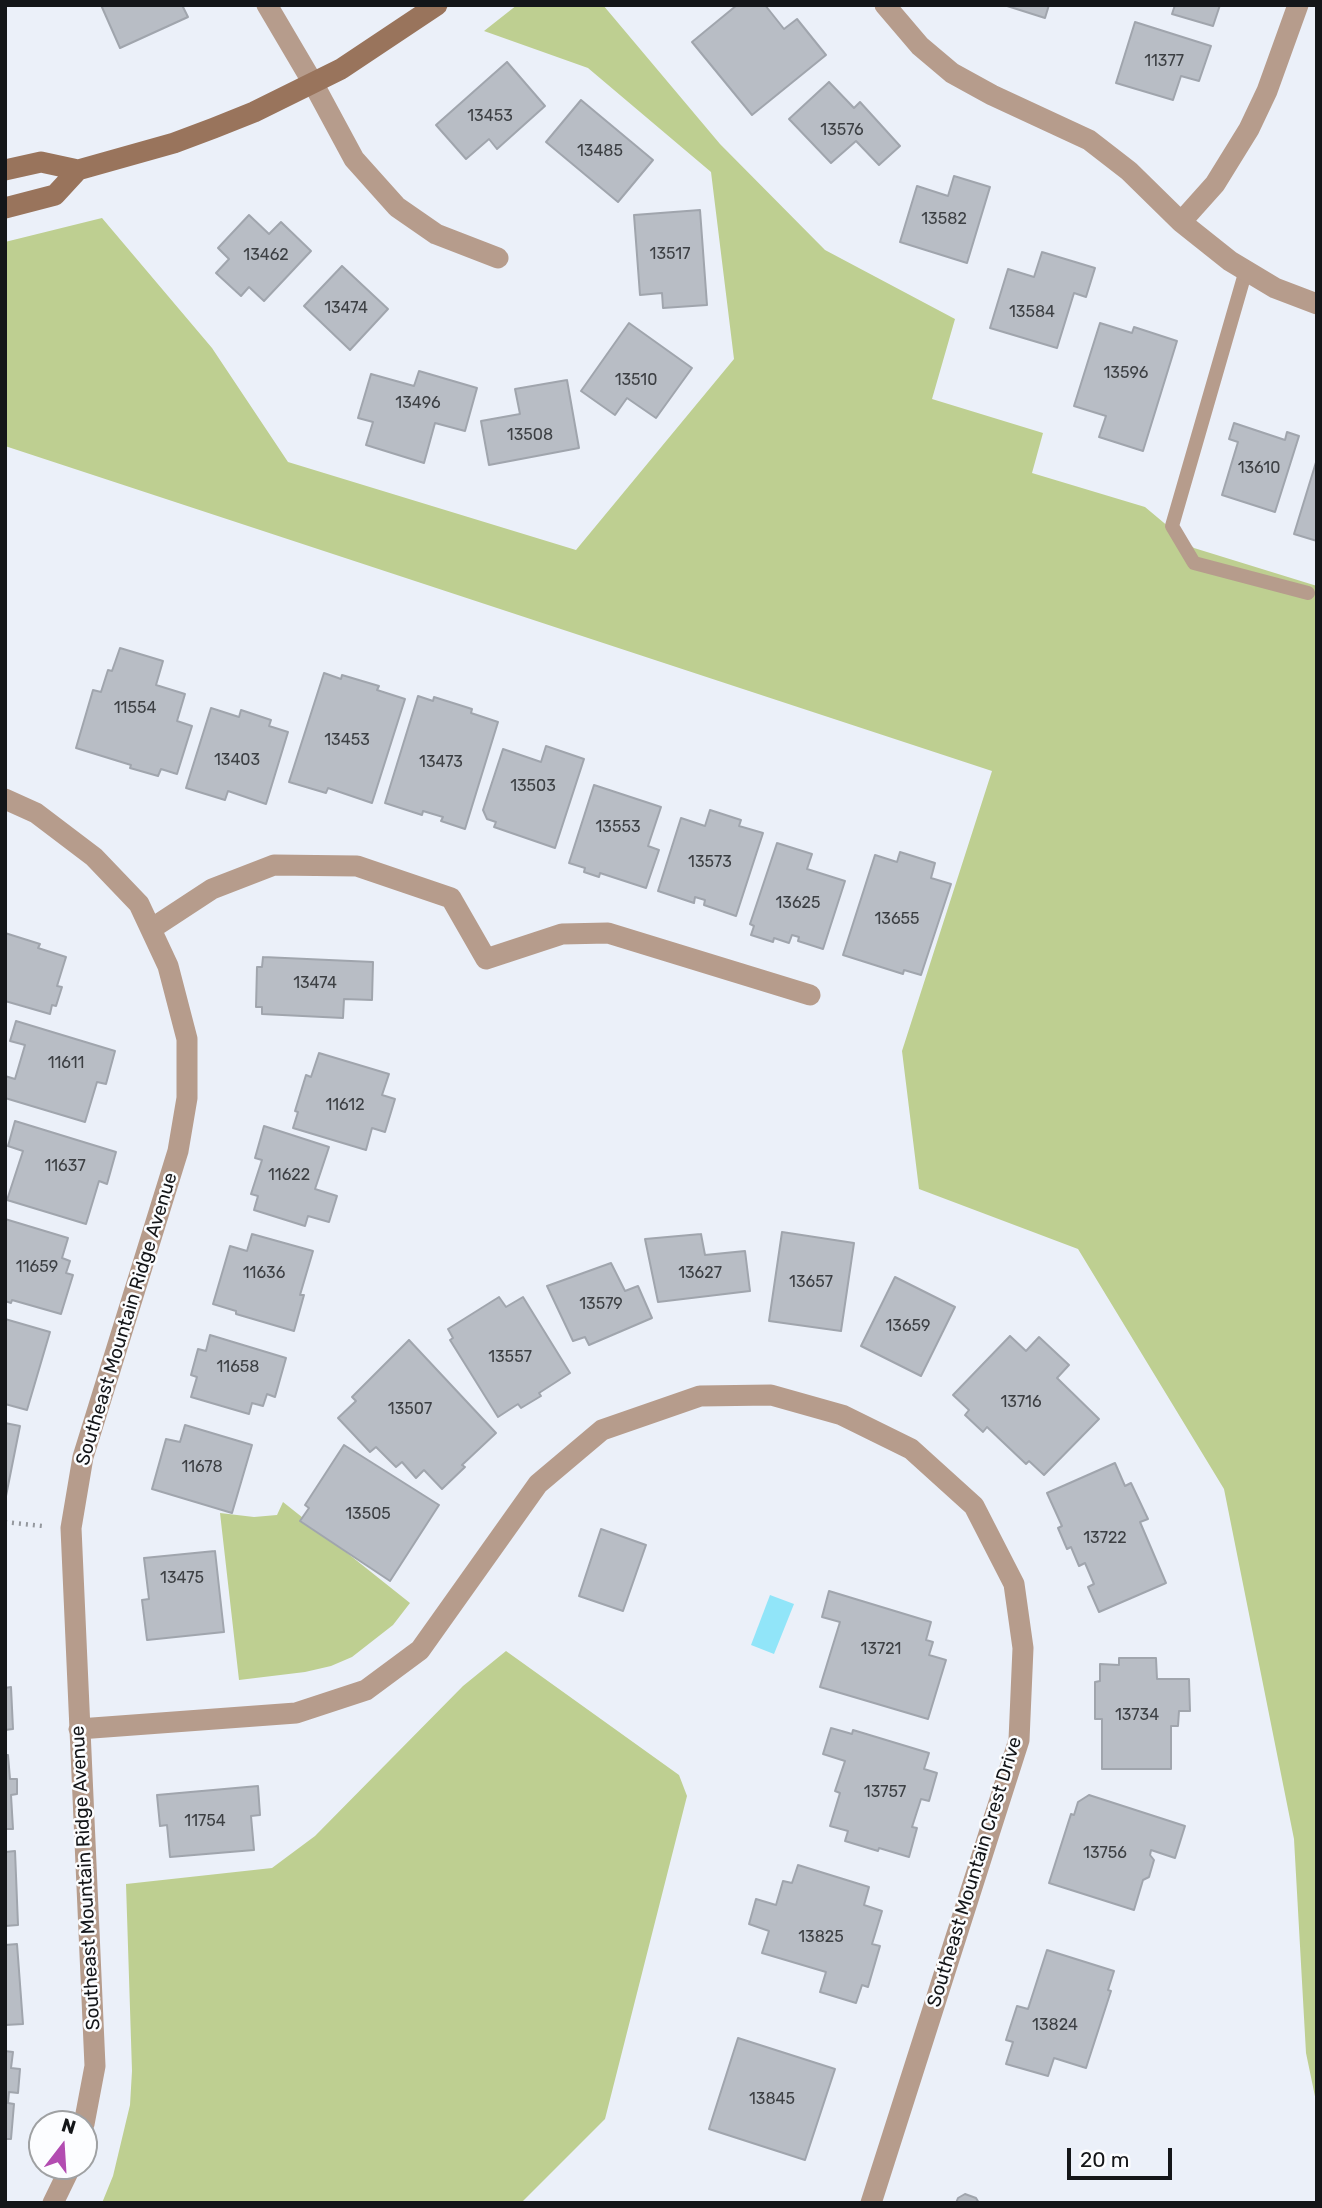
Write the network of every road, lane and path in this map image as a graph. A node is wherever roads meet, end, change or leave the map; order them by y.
1 (267, 5) edge
2 (437, 5) edge
3 (885, 5) edge
4 (1298, 5) edge
5 (313, 83) junction
6 (5, 170) edge
7 (78, 170) junction
8 (5, 208) edge
9 (1181, 222) junction
10 (498, 258) dead end
11 (1246, 270) junction
12 (1317, 304) edge
13 (1308, 593) dead end
14 (5, 799) edge
15 (151, 929) junction
16 (810, 995) dead end
17 (5, 1522) edge
18 (71, 1528) junction
19 (79, 1730) junction
20 (87, 2110) edge
21 (64, 2180) edge
22 (53, 2203) edge
23 (871, 2203) edge

1 - 5 street
2 - 5 street
3 - 9 street
4 - 9 street
5 - 7 street
5 - 10 street
6 - 7 street
7 - 8 street
9 - 11 street
11 - 12 street
11 - 13 lane
14 - 15 street, Southeast Mountain Ridge Avenue
15 - 16 street
15 - 18 street, Southeast Mountain Ridge Avenue
17 - 18 path
18 - 19 street, Southeast Mountain Ridge Avenue
19 - 20 street, Southeast Mountain Ridge Avenue
19 - 23 street, Southeast Mountain Crest Drive
21 - 22 street

